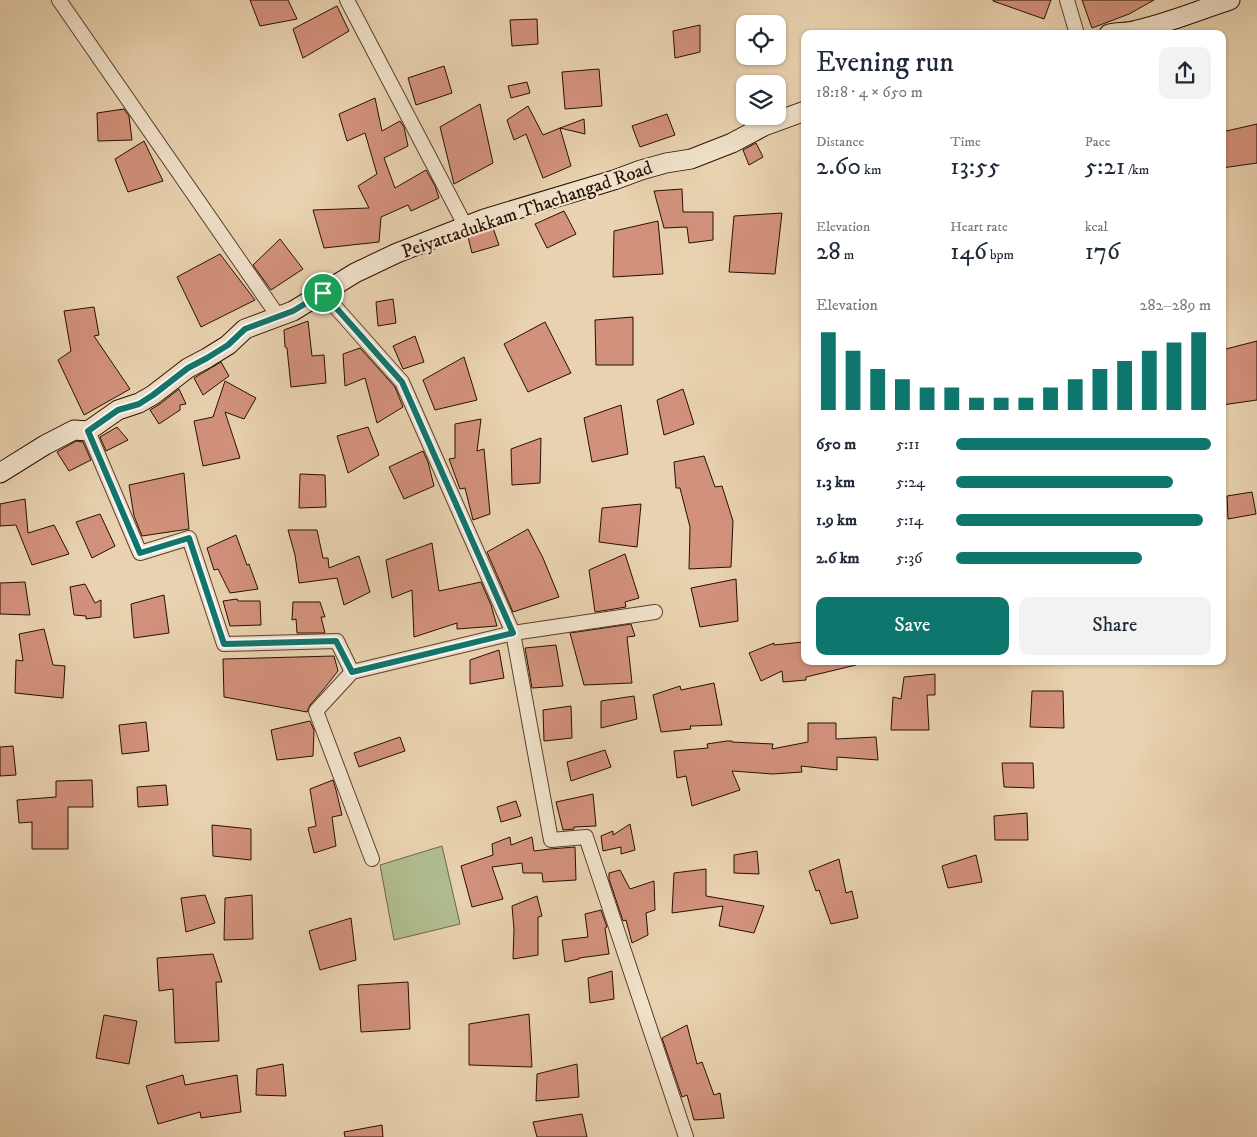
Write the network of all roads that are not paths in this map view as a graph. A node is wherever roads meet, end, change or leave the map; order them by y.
1 (59, 0) edge
2 (347, 0) edge
3 (1067, 0) edge
4 (1230, 0) edge
5 (1076, 30) edge
6 (1139, 30) edge
7 (801, 112) edge
8 (466, 227) junction
9 (323, 293) junction
10 (278, 316) junction
11 (88, 431) junction
12 (0, 473) edge
13 (655, 612) dead end
14 (513, 633) junction
15 (352, 672) junction
16 (372, 859) dead end
17 (686, 1137) edge

1 - 10 street
2 - 8 street
3 - 5 street
4 - 6 main road
7 - 8 main road, Peiyattadukkam Thachangad Road
8 - 9 main road, Peiyattadukkam Thachangad Road
9 - 10 main road, Peiyattadukkam Thachangad Road
9 - 14 street
10 - 11 main road, Peiyattadukkam Thachangad Road
11 - 12 main road, Peiyattadukkam Thachangad Road
11 - 15 street
13 - 14 street
14 - 15 street
14 - 17 street
15 - 16 street

